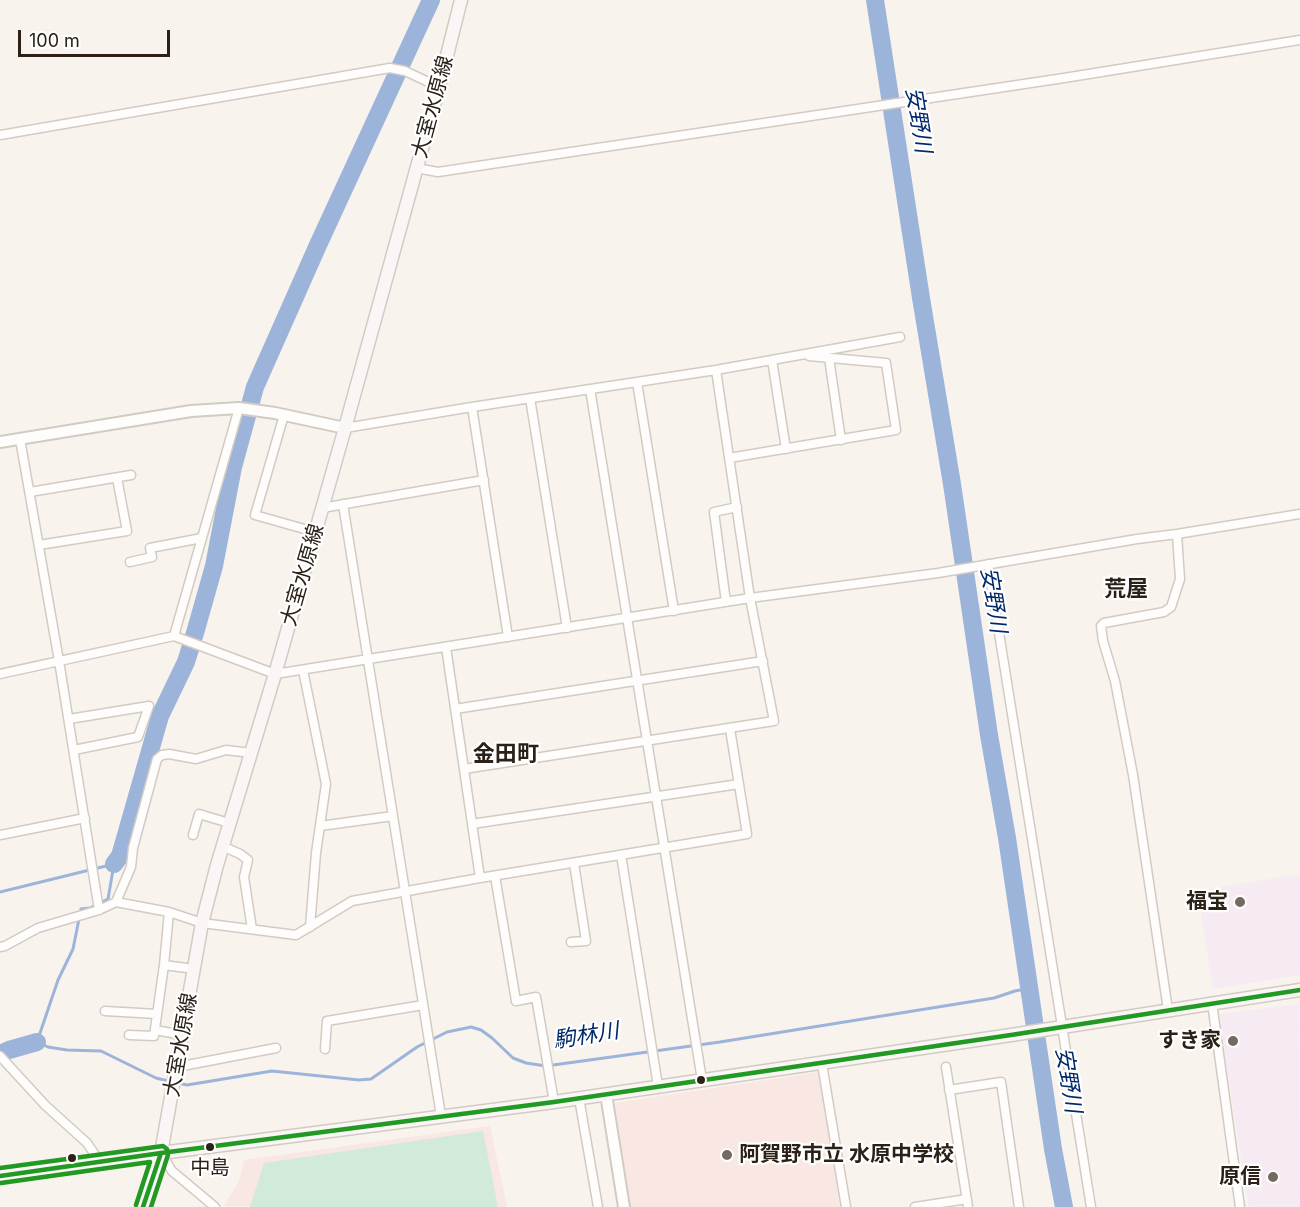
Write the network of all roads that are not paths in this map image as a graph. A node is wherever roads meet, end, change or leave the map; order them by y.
1 (461, 0) edge
2 (1300, 40) edge
3 (440, 87) junction
4 (0, 135) edge
5 (416, 168) junction
6 (900, 337) dead end
7 (797, 355) junction
8 (830, 358) junction
9 (771, 360) junction
10 (716, 370) junction
11 (637, 382) junction
12 (590, 389) junction
13 (530, 398) junction
14 (472, 407) junction
15 (239, 408) junction
16 (284, 415) junction
17 (345, 428) junction
18 (20, 439) junction
19 (841, 440) junction
20 (0, 442) edge
21 (786, 449) junction
22 (729, 458) junction
23 (131, 475) dead end
24 (117, 478) junction
25 (484, 480) junction
26 (30, 492) junction
27 (343, 504) junction
28 (737, 507) junction
29 (322, 508) junction
30 (1300, 514) edge
31 (315, 532) junction
32 (1177, 534) junction
33 (202, 538) junction
34 (39, 545) junction
35 (130, 562) dead end
36 (986, 565) junction
37 (750, 598) junction
38 (726, 602) junction
39 (674, 611) junction
40 (627, 618) junction
41 (567, 628) junction
42 (174, 636) junction
43 (508, 637) junction
44 (446, 647) junction
45 (368, 659) junction
46 (59, 661) junction
47 (763, 662) junction
48 (303, 670) junction
49 (0, 674) edge
50 (275, 674) junction
51 (637, 681) junction
52 (455, 709) junction
53 (69, 719) junction
54 (730, 729) junction
55 (646, 740) junction
56 (74, 750) junction
57 (251, 753) junction
58 (464, 769) junction
59 (739, 784) junction
60 (656, 796) junction
61 (393, 816) junction
62 (85, 818) junction
63 (229, 823) junction
64 (472, 824) junction
65 (320, 826) junction
66 (0, 835) edge
67 (193, 836) dead end
68 (222, 846) junction
69 (664, 848) junction
70 (621, 855) junction
71 (574, 863) junction
72 (495, 876) junction
73 (480, 878) junction
74 (405, 891) junction
75 (116, 902) junction
76 (99, 910) junction
77 (169, 912) junction
78 (202, 923) junction
79 (310, 927) junction
80 (252, 929) junction
81 (571, 942) dead end
82 (0, 947) edge
83 (164, 965) junction
84 (194, 969) junction
85 (1300, 990) edge
86 (1212, 1003) junction
87 (423, 1005) junction
88 (1168, 1010) junction
89 (105, 1011) dead end
90 (157, 1014) junction
91 (1060, 1028) junction
92 (155, 1030) junction
93 (129, 1035) dead end
94 (183, 1035) junction
95 (276, 1048) dead end
96 (325, 1049) dead end
97 (1, 1059) edge
98 (822, 1064) junction
99 (177, 1067) junction
100 (946, 1067) dead end
101 (702, 1080) junction
102 (657, 1086) junction
103 (949, 1090) junction
104 (606, 1094) junction
105 (579, 1098) junction
106 (554, 1102) junction
107 (441, 1116) junction
108 (161, 1153) junction
109 (100, 1162) junction
110 (0, 1176) edge
111 (968, 1203) edge
112 (142, 1207) edge
113 (214, 1207) edge
114 (598, 1207) edge
115 (624, 1207) edge
116 (846, 1207) edge
117 (915, 1207) edge
118 (1019, 1207) edge
119 (1091, 1207) edge
120 (1240, 1207) edge

1 - 3 main road, 大室水原線
2 - 5 street
3 - 4 street
3 - 5 main road, 大室水原線
5 - 17 main road, 大室水原線
6 - 7 street
7 - 8 street
7 - 9 street
8 - 19 street
8 - 19 street
9 - 10 street
9 - 21 street
10 - 11 street
10 - 22 street
11 - 12 street
11 - 39 street
12 - 13 street
12 - 40 street
13 - 14 street
13 - 41 street
14 - 17 street
14 - 25 street
15 - 16 street
15 - 18 street
15 - 33 street
16 - 17 street
16 - 31 street
17 - 29 main road, 大室水原線
18 - 20 street
18 - 26 street
19 - 21 street
21 - 22 street
22 - 28 street
23 - 24 street
24 - 26 street
24 - 34 street
25 - 27 street
25 - 43 street
26 - 34 street
27 - 29 street
27 - 45 street
28 - 37 street
28 - 38 street
29 - 31 main road, 大室水原線
30 - 32 street
31 - 50 main road, 大室水原線
32 - 36 street
32 - 88 street
33 - 35 street
33 - 42 street
34 - 46 street
36 - 37 street
36 - 91 street
37 - 38 street
37 - 47 street
38 - 39 street
39 - 40 street
40 - 41 street
40 - 51 street
41 - 43 street
42 - 46 street
42 - 50 street
43 - 44 street
44 - 45 street
44 - 52 street
45 - 48 street
45 - 61 street
46 - 49 street
46 - 53 street
47 - 51 street
47 - 54 street
48 - 50 street
48 - 65 street
50 - 57 main road, 大室水原線
51 - 52 street
51 - 55 street
52 - 58 street
53 - 56 street
53 - 56 street
54 - 55 street
54 - 59 street
55 - 58 street
55 - 60 street
56 - 62 street
57 - 63 main road, 大室水原線
57 - 75 street
58 - 64 street
59 - 60 street
59 - 69 street
60 - 64 street
60 - 69 street
61 - 65 street
61 - 74 street
62 - 66 street
62 - 76 street
63 - 67 street
63 - 68 main road, 大室水原線
64 - 73 street
65 - 79 street
68 - 78 main road, 大室水原線
68 - 80 street
69 - 70 street
69 - 101 street
70 - 71 street
70 - 102 street
71 - 72 street
71 - 81 street
72 - 73 street
72 - 106 street
73 - 74 street
74 - 79 street
74 - 87 street
75 - 76 street
75 - 77 street
76 - 82 street
77 - 78 street
77 - 83 street
78 - 80 street
78 - 84 main road, 大室水原線
79 - 80 street
83 - 84 street
83 - 90 street
84 - 94 main road, 大室水原線
85 - 86 main road
86 - 88 main road
86 - 120 street
87 - 96 street
87 - 107 street
88 - 91 main road
89 - 90 street
90 - 92 street
91 - 98 main road
91 - 119 street
92 - 93 street
92 - 94 street
94 - 99 main road, 大室水原線
95 - 99 street
97 - 109 street
98 - 101 main road
98 - 116 street
99 - 108 main road, 大室水原線
100 - 103 street
101 - 102 main road
102 - 104 main road
103 - 111 street
103 - 118 street
104 - 105 main road
104 - 115 street
105 - 106 main road
105 - 114 street
106 - 107 main road
107 - 108 main road
108 - 109 main road
108 - 112 main road, 大室水原線
108 - 113 street
109 - 110 main road
111 - 117 street

